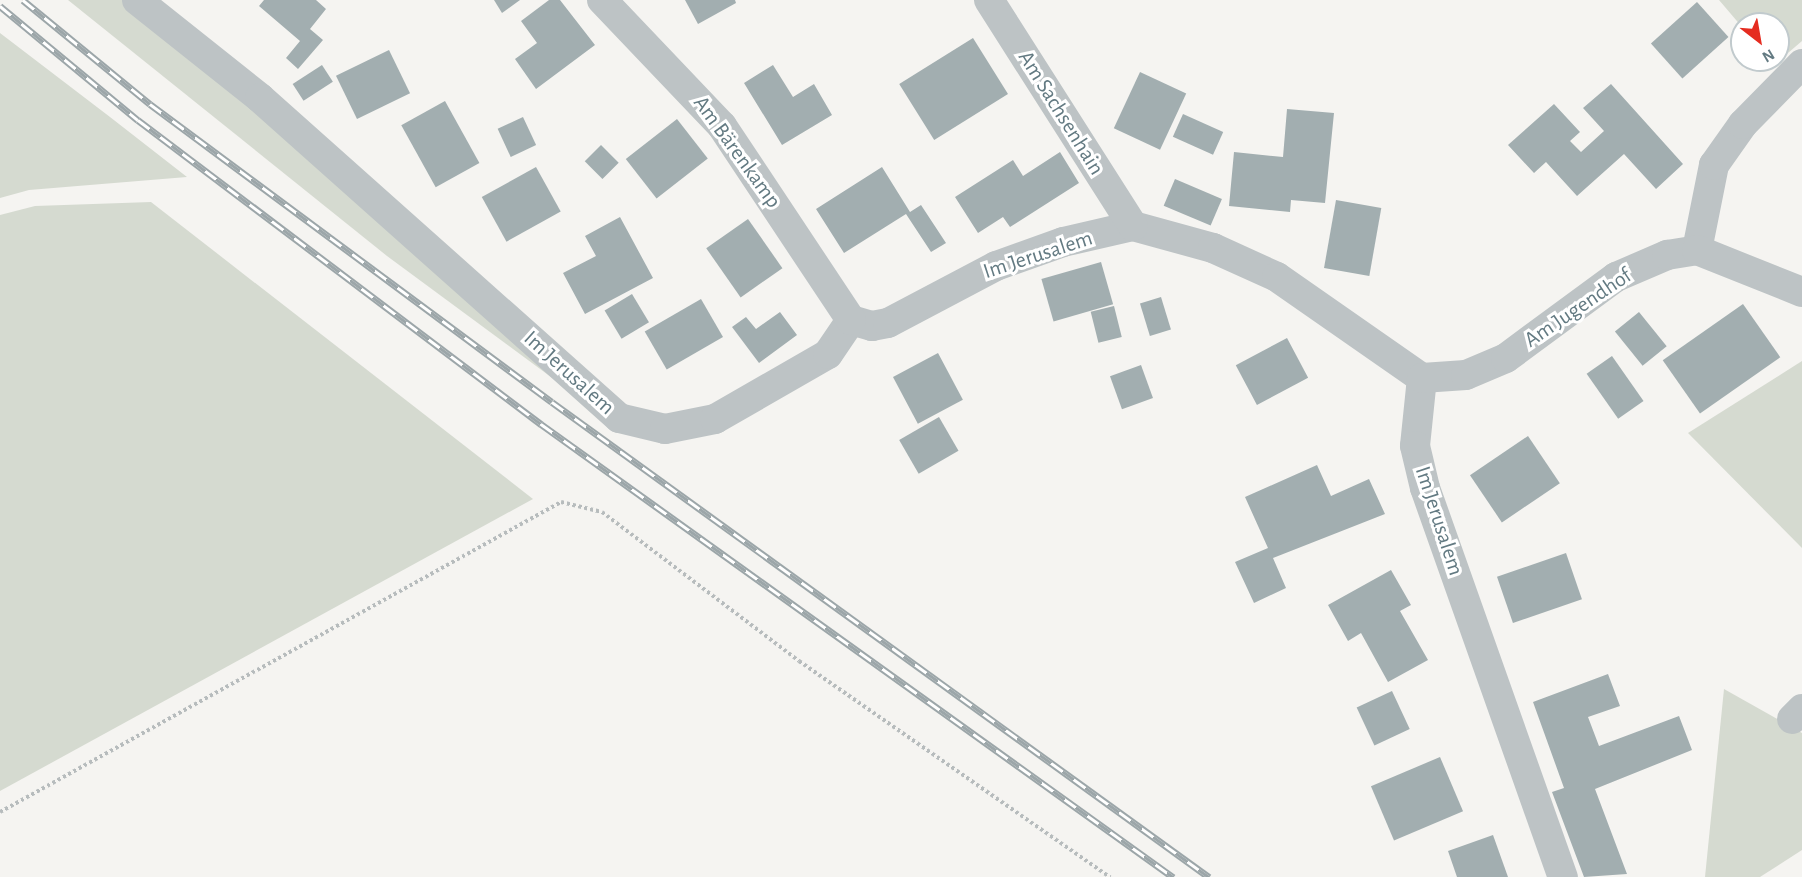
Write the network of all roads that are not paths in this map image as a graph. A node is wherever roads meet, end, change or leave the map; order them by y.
1 (137, 0) edge
2 (602, 0) edge
3 (989, 0) edge
4 (1802, 64) edge
5 (1133, 226) junction
6 (1697, 250) junction
7 (1802, 292) edge
8 (851, 320) junction
9 (1422, 378) junction
10 (1563, 877) edge

1 - 8 street, Im Jerusalem
2 - 8 street, Am Bärenkamp
3 - 5 street, Am Sachsenhain
4 - 6 street
5 - 8 street, Im Jerusalem
5 - 9 street, Im Jerusalem
6 - 7 street
6 - 9 street, Am Jugendhof
9 - 10 street, Im Jerusalem

